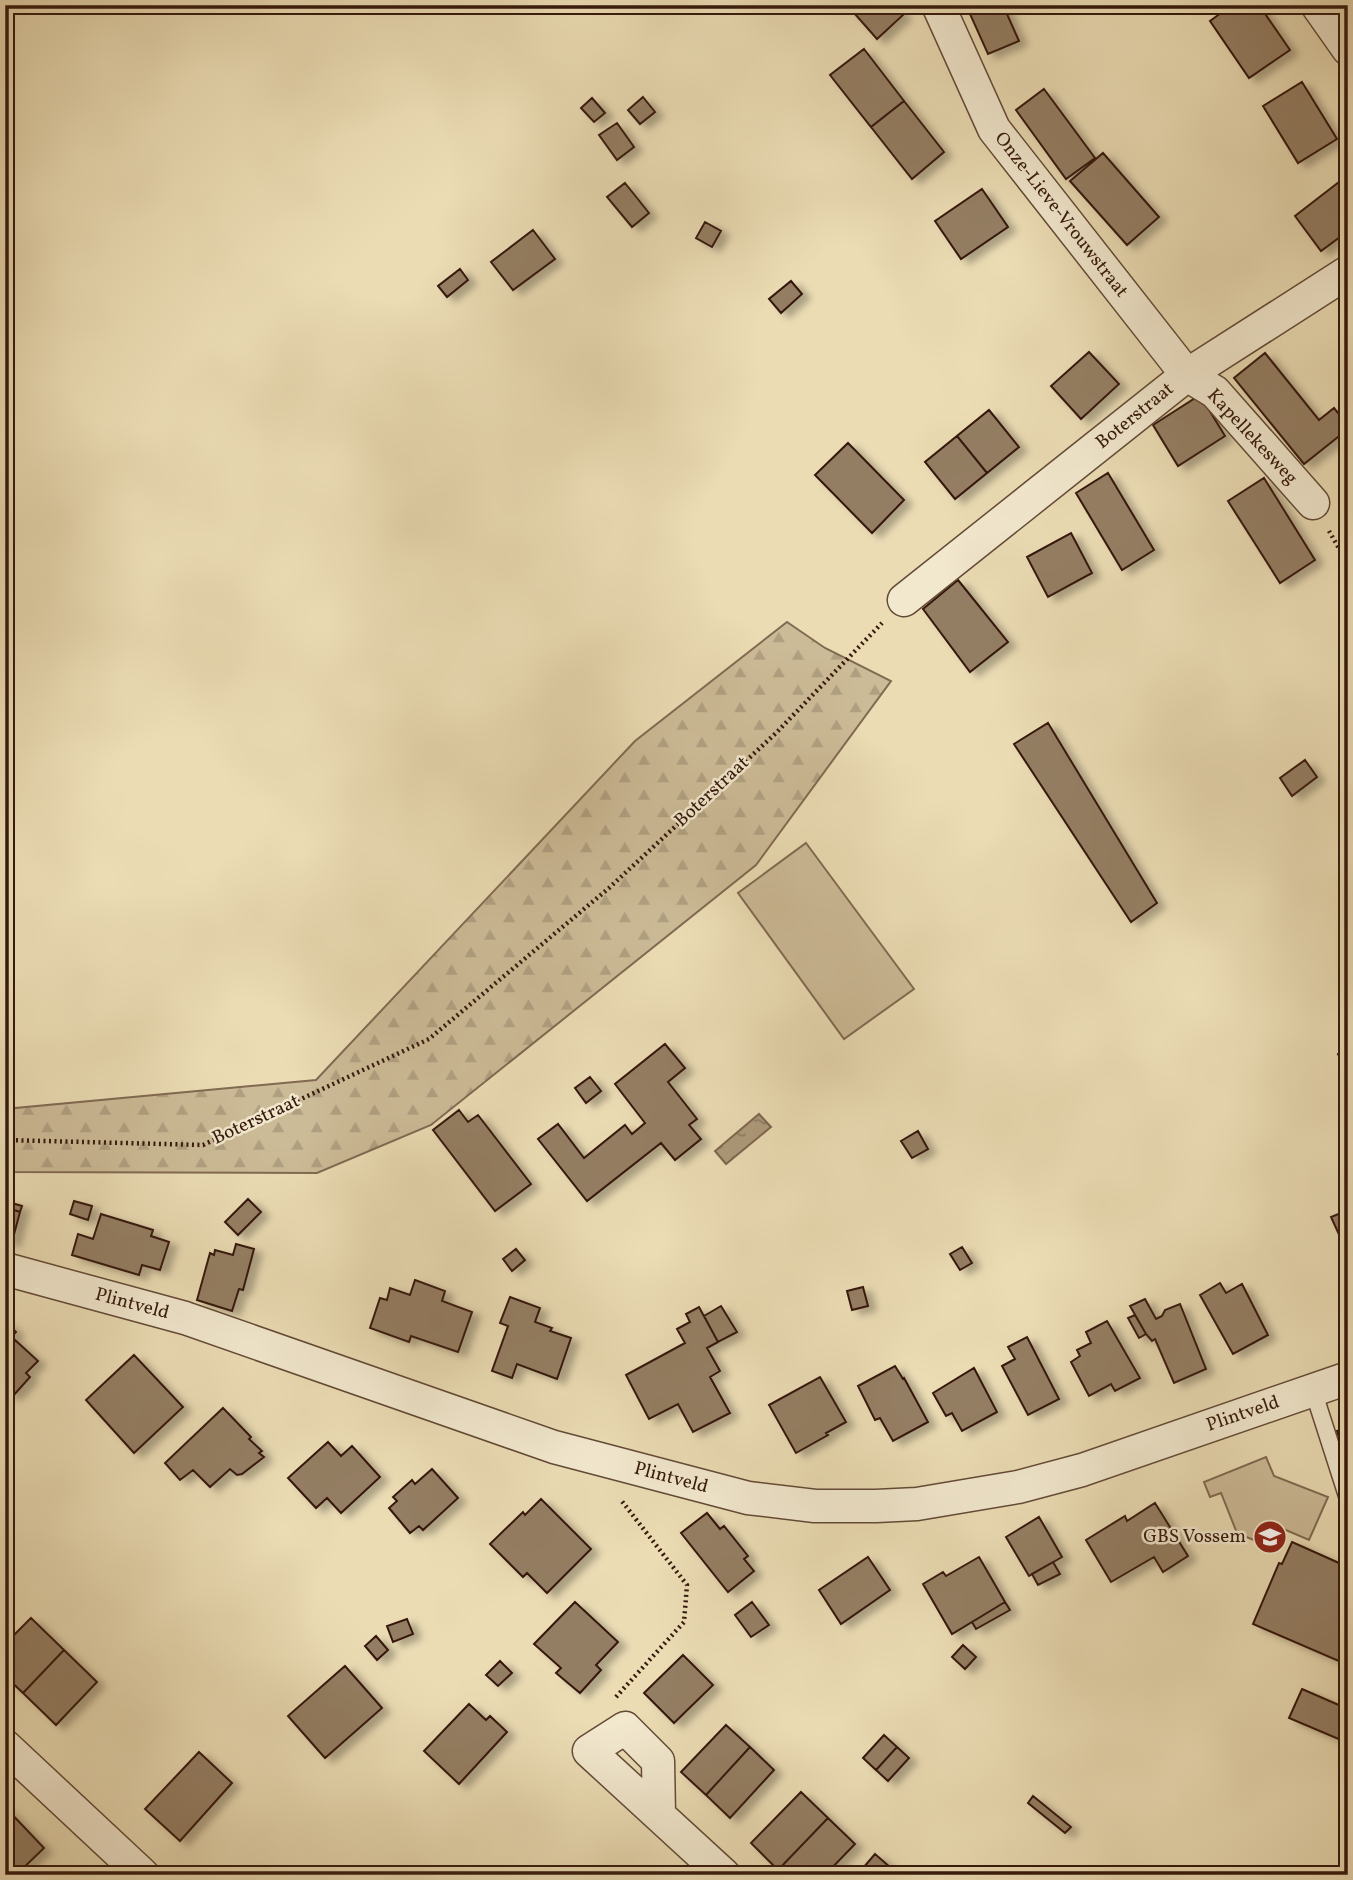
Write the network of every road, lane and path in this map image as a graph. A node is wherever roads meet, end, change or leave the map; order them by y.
1 (938, 5) edge
2 (1317, 5) edge
3 (1348, 49) edge
4 (1348, 272) edge
5 (1187, 375) junction
6 (1313, 503) dead end
7 (904, 600) joint
8 (5, 1140) edge
9 (6, 1270) edge
10 (1348, 1378) edge
11 (1313, 1390) junction
12 (594, 1458) junction
13 (1348, 1499) edge
14 (609, 1738) joint
15 (5, 1746) edge
16 (143, 1875) edge
17 (724, 1875) edge

1 - 5 street, Onze-Lieve-Vrouwstraat
2 - 3 street
4 - 5 street, Boterstraat
5 - 6 street, Kapellekesweg
5 - 7 street, Boterstraat
7 - 8 path, Boterstraat
9 - 12 street, Plintveld
10 - 11 street, Plintveld
11 - 12 street, Plintveld
11 - 13 lane
12 - 14 path
14 - 17 street
15 - 16 street

